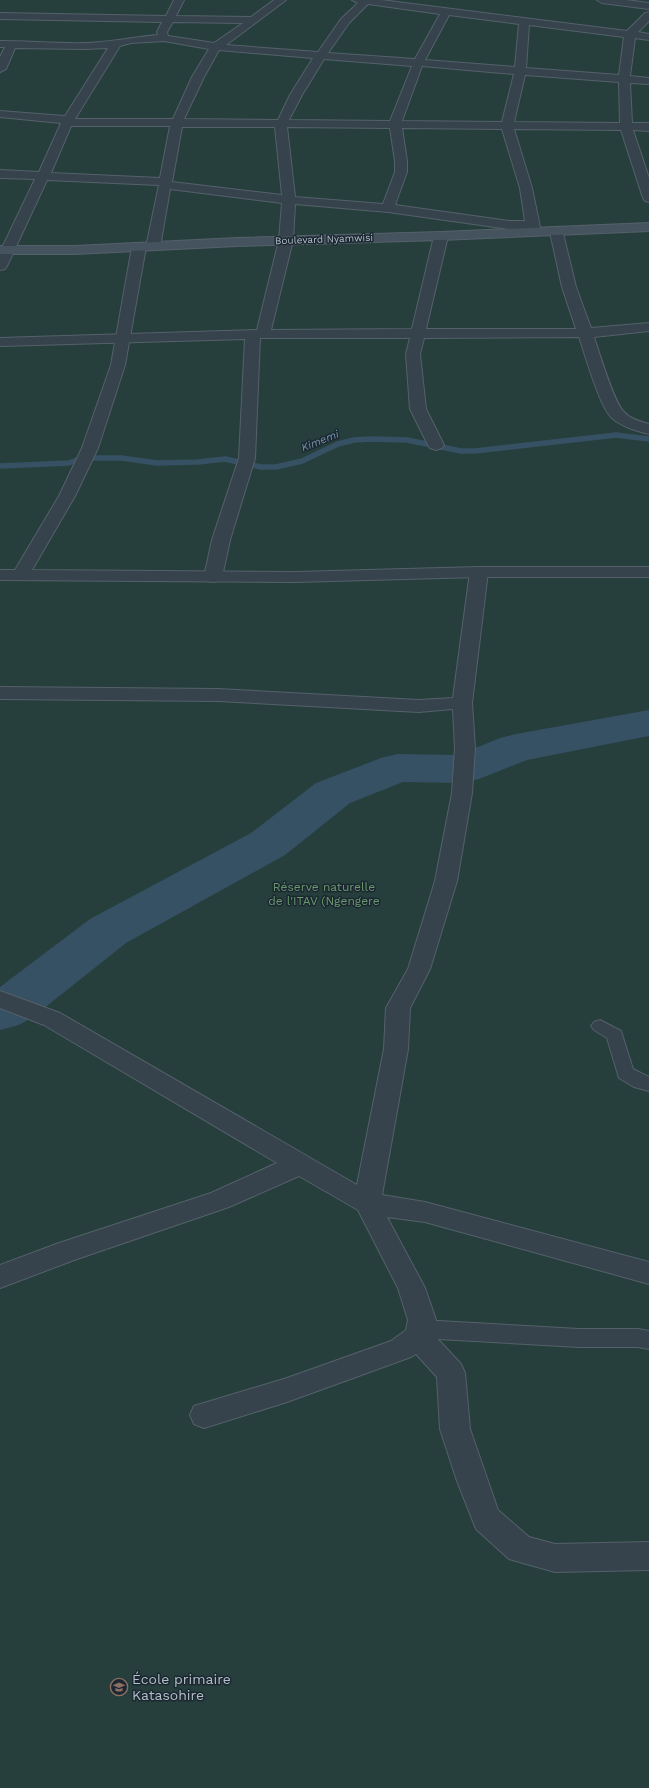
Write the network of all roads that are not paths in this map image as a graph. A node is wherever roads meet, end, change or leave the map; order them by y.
1 (179, 0) edge
2 (281, 0) edge
3 (364, 0) edge
4 (602, 0) edge
5 (649, 6) edge
6 (446, 11) junction
7 (649, 15) edge
8 (0, 16) edge
9 (169, 17) junction
10 (254, 20) junction
11 (524, 21) junction
12 (630, 34) junction
13 (649, 37) edge
14 (164, 38) junction
15 (5, 44) edge
16 (116, 44) junction
17 (216, 47) junction
18 (320, 56) junction
19 (418, 63) junction
20 (0, 69) edge
21 (520, 71) junction
22 (624, 79) junction
23 (649, 81) edge
24 (0, 114) edge
25 (68, 121) junction
26 (177, 123) junction
27 (395, 124) junction
28 (281, 125) junction
29 (507, 126) junction
30 (626, 126) junction
31 (649, 127) edge
32 (0, 174) edge
33 (44, 176) junction
34 (166, 184) junction
35 (649, 198) edge
36 (289, 200) junction
37 (388, 208) junction
38 (649, 227) edge
39 (534, 229) junction
40 (558, 232) junction
41 (441, 236) junction
42 (286, 240) junction
43 (146, 247) junction
44 (4, 249) edge
45 (0, 266) edge
46 (649, 327) edge
47 (586, 333) junction
48 (258, 334) junction
49 (417, 334) junction
50 (123, 336) junction
51 (0, 342) edge
52 (649, 428) edge
53 (436, 445) dead end
54 (479, 572) junction
55 (649, 572) edge
56 (0, 575) edge
57 (20, 576) junction
58 (213, 577) junction
59 (0, 693) edge
60 (462, 704) junction
61 (0, 999) edge
62 (600, 1026) dead end
63 (649, 1084) edge
64 (300, 1164) junction
65 (367, 1203) junction
66 (649, 1274) edge
67 (0, 1277) edge
68 (419, 1333) junction
69 (649, 1340) edge
70 (204, 1415) dead end
71 (649, 1556) edge

1 - 9 street
2 - 10 street
3 - 6 street
3 - 18 street
4 - 5 street
6 - 11 street
6 - 19 street
7 - 12 street
8 - 9 street
9 - 10 street
9 - 14 street
10 - 17 street
11 - 12 street
11 - 21 street
12 - 13 street
12 - 22 street
14 - 16 street
14 - 17 street
15 - 16 street
15 - 20 street
16 - 25 street
17 - 18 street
17 - 26 street
18 - 19 street
18 - 28 street
19 - 21 street
19 - 27 street
21 - 22 street
21 - 29 street
22 - 23 street
22 - 30 street
24 - 25 street
25 - 26 street
25 - 33 street
26 - 28 street
26 - 34 street
27 - 28 street
27 - 29 street
27 - 37 street
28 - 36 street
29 - 30 street
29 - 39 street
30 - 31 street
30 - 35 street
32 - 33 street
33 - 34 street
33 - 44 street
34 - 36 street
34 - 43 street
36 - 37 street
36 - 42 street
37 - 39 street
38 - 40 main road, Boulevard Nyamwisi
39 - 40 main road, Boulevard Nyamwisi
39 - 41 main road, Boulevard Nyamwisi
40 - 47 street
41 - 42 main road, Boulevard Nyamwisi
41 - 49 street
42 - 43 main road, Boulevard Nyamwisi
42 - 48 street
43 - 44 main road, Boulevard Nyamwisi
43 - 50 street
44 - 45 street
46 - 47 street
47 - 49 street
47 - 52 street
48 - 49 street
48 - 50 street
48 - 58 street
49 - 53 street
50 - 51 street
50 - 57 street
54 - 55 street
54 - 58 street
54 - 60 street
56 - 57 street
57 - 58 street
59 - 60 street
60 - 65 street
61 - 64 street
62 - 63 lane
64 - 65 street
64 - 67 street
65 - 66 street
65 - 68 street
68 - 69 lane
68 - 70 street
68 - 71 street

